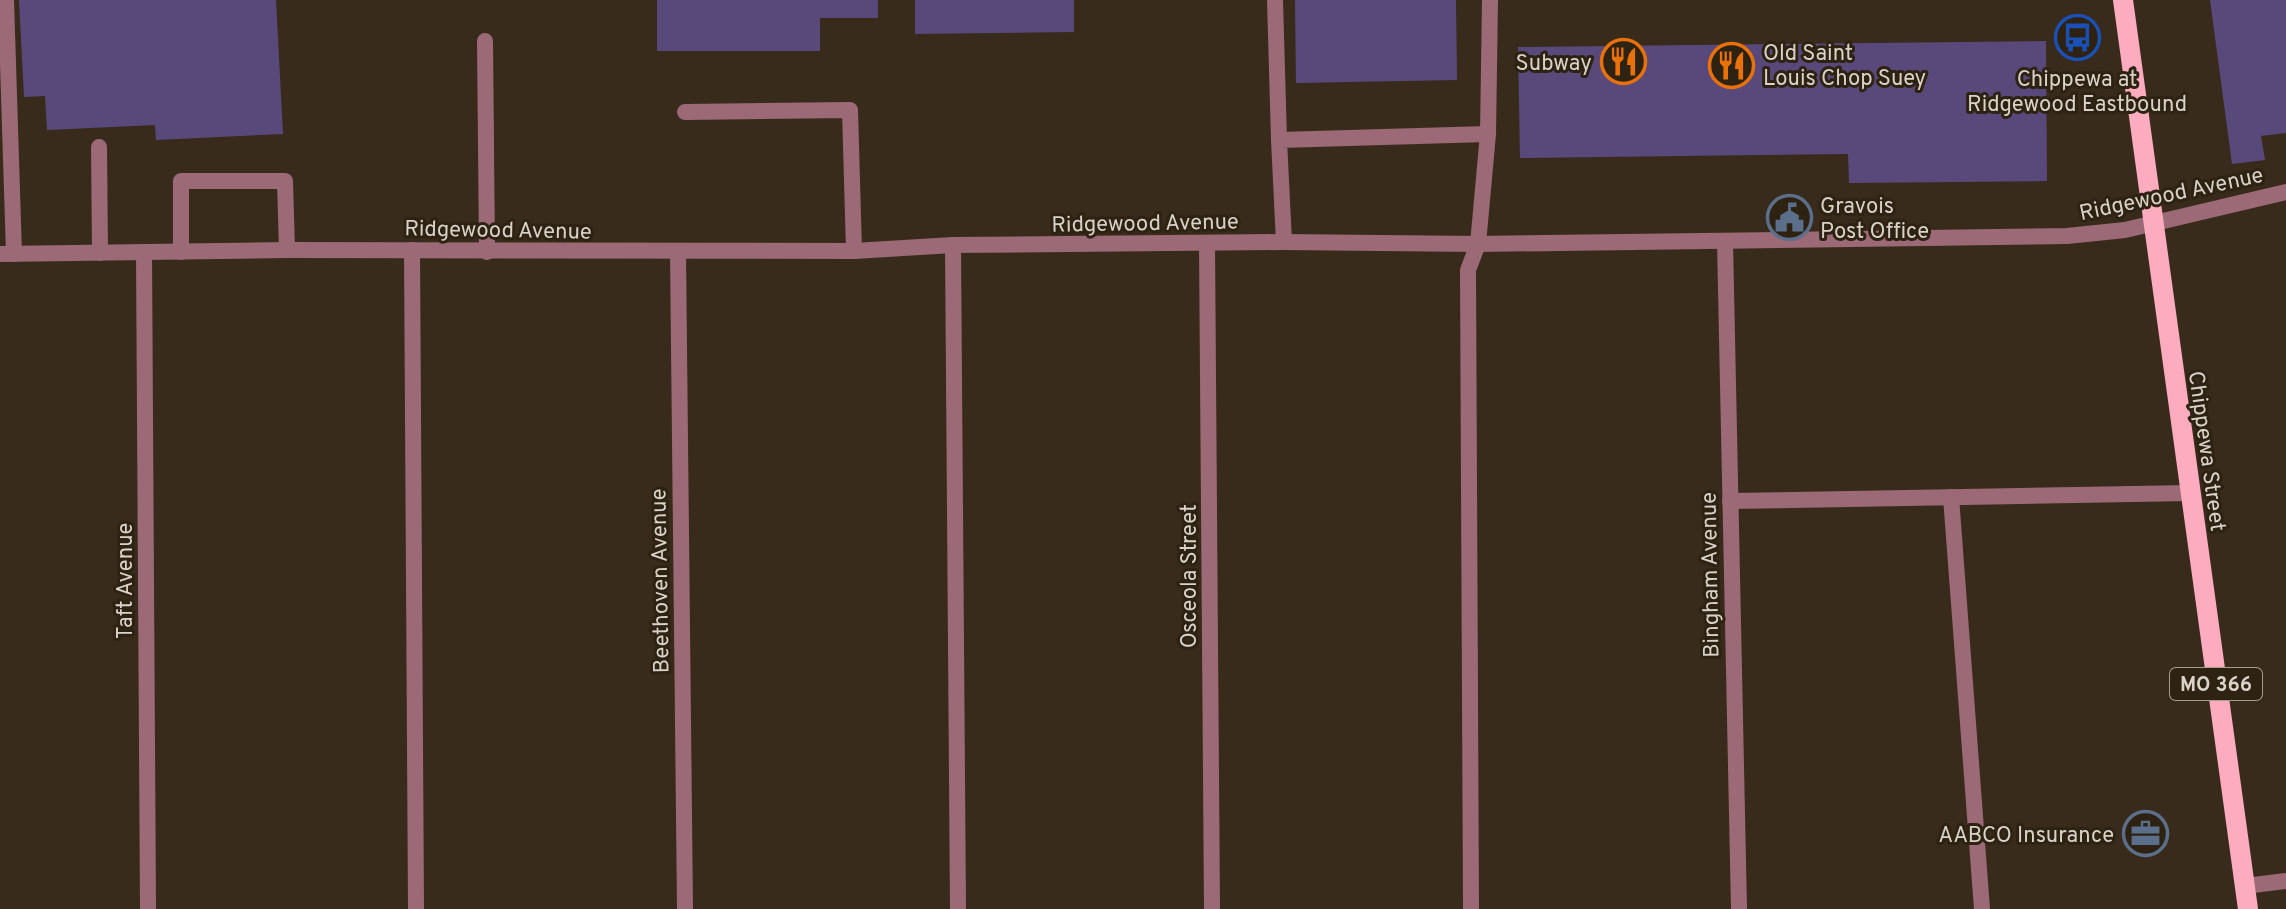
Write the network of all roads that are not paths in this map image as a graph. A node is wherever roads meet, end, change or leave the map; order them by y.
1 (6, 0) edge
2 (1275, 0) edge
3 (1490, 0) edge
4 (2123, 0) edge
5 (485, 41) dead end
6 (685, 112) dead end
7 (1488, 134) junction
8 (1279, 140) junction
9 (99, 147) dead end
10 (2286, 192) edge
11 (2152, 224) junction
12 (1725, 241) junction
13 (1284, 242) junction
14 (1207, 243) junction
15 (1478, 244) junction
16 (953, 245) junction
17 (287, 250) junction
18 (412, 250) junction
19 (854, 251) junction
20 (144, 252) junction
21 (181, 252) junction
22 (487, 252) junction
23 (678, 252) junction
24 (100, 253) junction
25 (7, 254) edge
26 (2190, 493) junction
27 (1951, 497) junction
28 (1730, 501) junction
29 (2286, 881) edge
30 (2245, 886) junction
31 (148, 909) edge
32 (416, 909) edge
33 (685, 909) edge
34 (958, 909) edge
35 (1212, 909) edge
36 (1471, 909) edge
37 (1739, 909) edge
38 (1982, 909) edge
39 (2248, 909) edge

1 - 25 street
2 - 8 street
3 - 7 street
4 - 11 main road, Chippewa Street / MO 366
5 - 22 street
6 - 19 street
7 - 8 street
7 - 15 street
8 - 13 street
9 - 24 street
10 - 11 street, Ridgewood Avenue
11 - 12 street, Ridgewood Avenue
11 - 26 main road, Chippewa Street / MO 366
12 - 15 street, Ridgewood Avenue
12 - 28 street, Bingham Avenue
13 - 14 street, Ridgewood Avenue
13 - 15 street, Ridgewood Avenue
14 - 16 street, Ridgewood Avenue
14 - 35 street, Osceola Street
15 - 36 street
16 - 19 street, Ridgewood Avenue
16 - 34 street
17 - 18 street, Ridgewood Avenue
17 - 21 street, Ridgewood Avenue
17 - 21 street
18 - 22 street, Ridgewood Avenue
18 - 32 street
19 - 23 street, Ridgewood Avenue
20 - 21 street, Ridgewood Avenue
20 - 24 street, Ridgewood Avenue
20 - 31 street, Taft Avenue
22 - 23 street, Ridgewood Avenue
23 - 33 street, Beethoven Avenue
24 - 25 street, Ridgewood Avenue
26 - 27 street
26 - 30 main road, Chippewa Street / MO 366
27 - 28 street
27 - 38 street
28 - 37 street, Bingham Avenue
29 - 30 street
30 - 39 main road, Chippewa Street / MO 366

